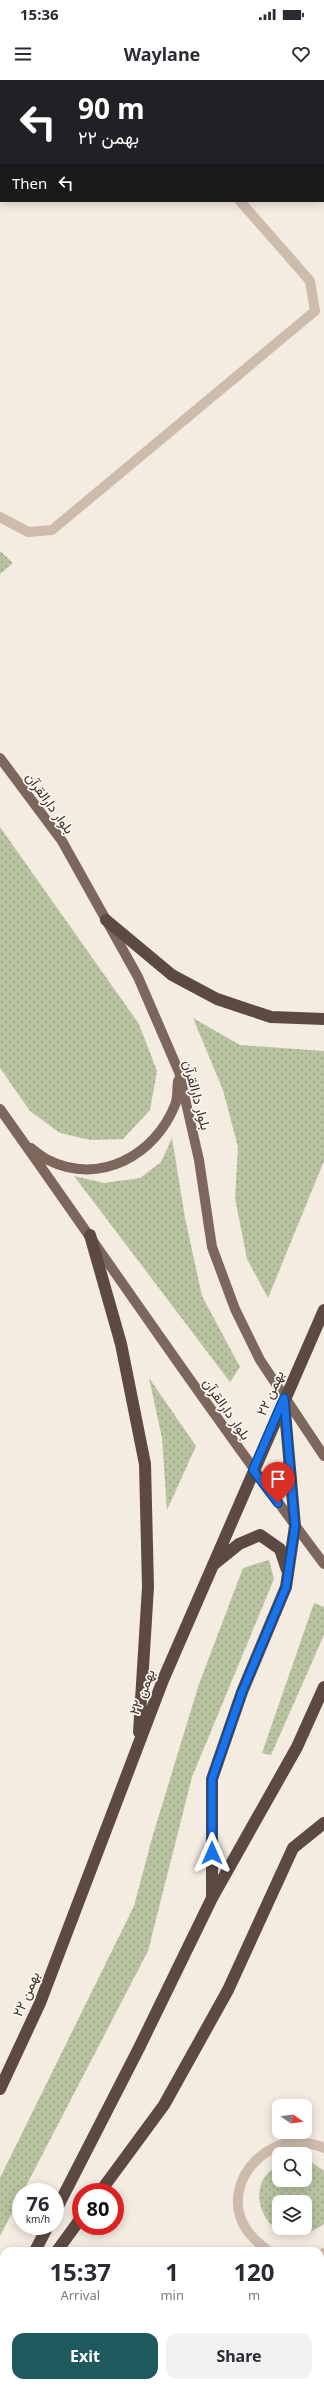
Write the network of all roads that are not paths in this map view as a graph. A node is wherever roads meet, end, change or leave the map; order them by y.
1 (241, 202) edge
2 (0, 517) edge
3 (0, 758) edge
4 (106, 920) junction
5 (324, 1019) edge
6 (179, 1072) junction
7 (0, 1109) edge
8 (23, 1142) junction
9 (90, 1235) junction
10 (324, 1310) edge
11 (284, 1398) junction
12 (324, 1456) edge
13 (253, 1470) junction
14 (295, 1526) junction
15 (324, 1564) edge
16 (211, 1566) junction
17 (288, 1573) junction
18 (324, 1687) edge
19 (138, 1744) junction
20 (324, 1823) edge
21 (212, 1898) junction
22 (0, 2089) edge
23 (324, 2148) edge
24 (107, 2183) edge
25 (64, 2195) edge
26 (72, 2230) edge
27 (43, 2235) edge
28 (37, 2247) edge
29 (60, 2247) edge
30 (263, 2247) edge

1 - 2 street
3 - 4 main road, بلوار دارالقرآن
4 - 5 highway
4 - 6 main road, بلوار دارالقرآن
6 - 8 main road
6 - 11 main road, بلوار دارالقرآن
7 - 8 main road, بلوار دارالقرآن
8 - 9 main road, بلوار دارالقرآن
9 - 13 main road, بلوار دارالقرآن
9 - 19 highway
10 - 11 highway, ۲۲ بهمن
11 - 12 main road, بلوار دارالقرآن
11 - 13 highway, ۲۲ بهمن
11 - 14 highway
13 - 14 main road, بلوار دارالقرآن
13 - 16 highway, ۲۲ بهمن
14 - 15 main road, بلوار دارالقرآن
14 - 17 highway
16 - 17 highway
16 - 19 highway, ۲۲ بهمن
17 - 21 highway
18 - 21 highway
19 - 22 highway, ۲۲ بهمن
20 - 24 highway
21 - 25 highway
23 - 30 street
26 - 29 highway
27 - 28 highway

